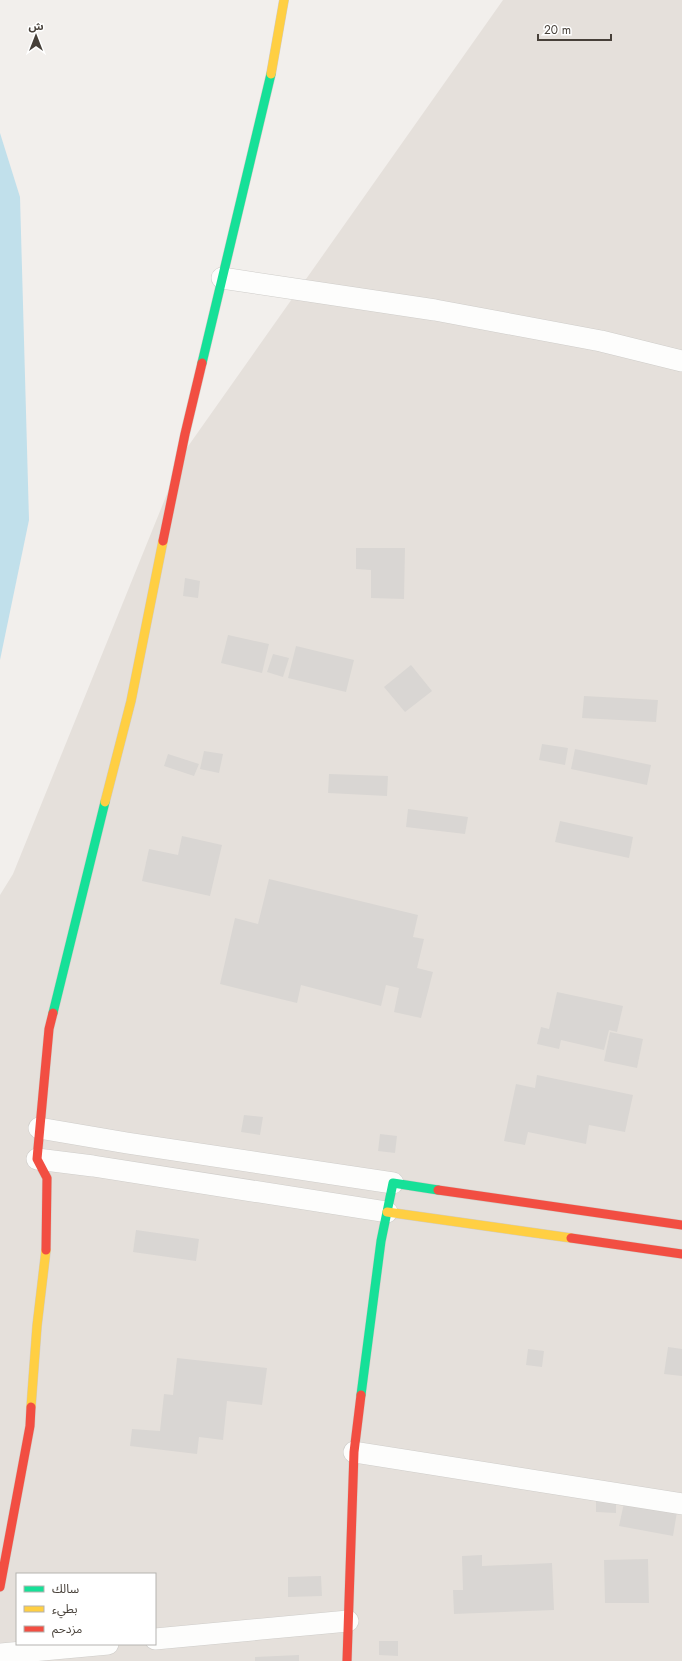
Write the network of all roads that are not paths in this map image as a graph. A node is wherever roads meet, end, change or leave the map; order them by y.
1 (284, 0) edge
2 (222, 278) junction
3 (682, 361) edge
4 (39, 1128) junction
5 (37, 1159) junction
6 (393, 1183) junction
7 (387, 1212) junction
8 (682, 1225) edge
9 (682, 1254) edge
10 (354, 1452) junction
11 (682, 1504) edge
12 (0, 1587) edge
13 (348, 1621) junction
14 (156, 1639) edge
15 (97, 1645) edge
16 (0, 1654) edge
17 (347, 1661) edge

1 - 2 street
2 - 3 street
2 - 4 street
4 - 5 street
4 - 6 street
5 - 7 street
5 - 12 street
6 - 7 street
6 - 8 street
7 - 9 street
7 - 10 street
10 - 11 street
10 - 13 street
13 - 14 street
13 - 17 street
15 - 16 street

